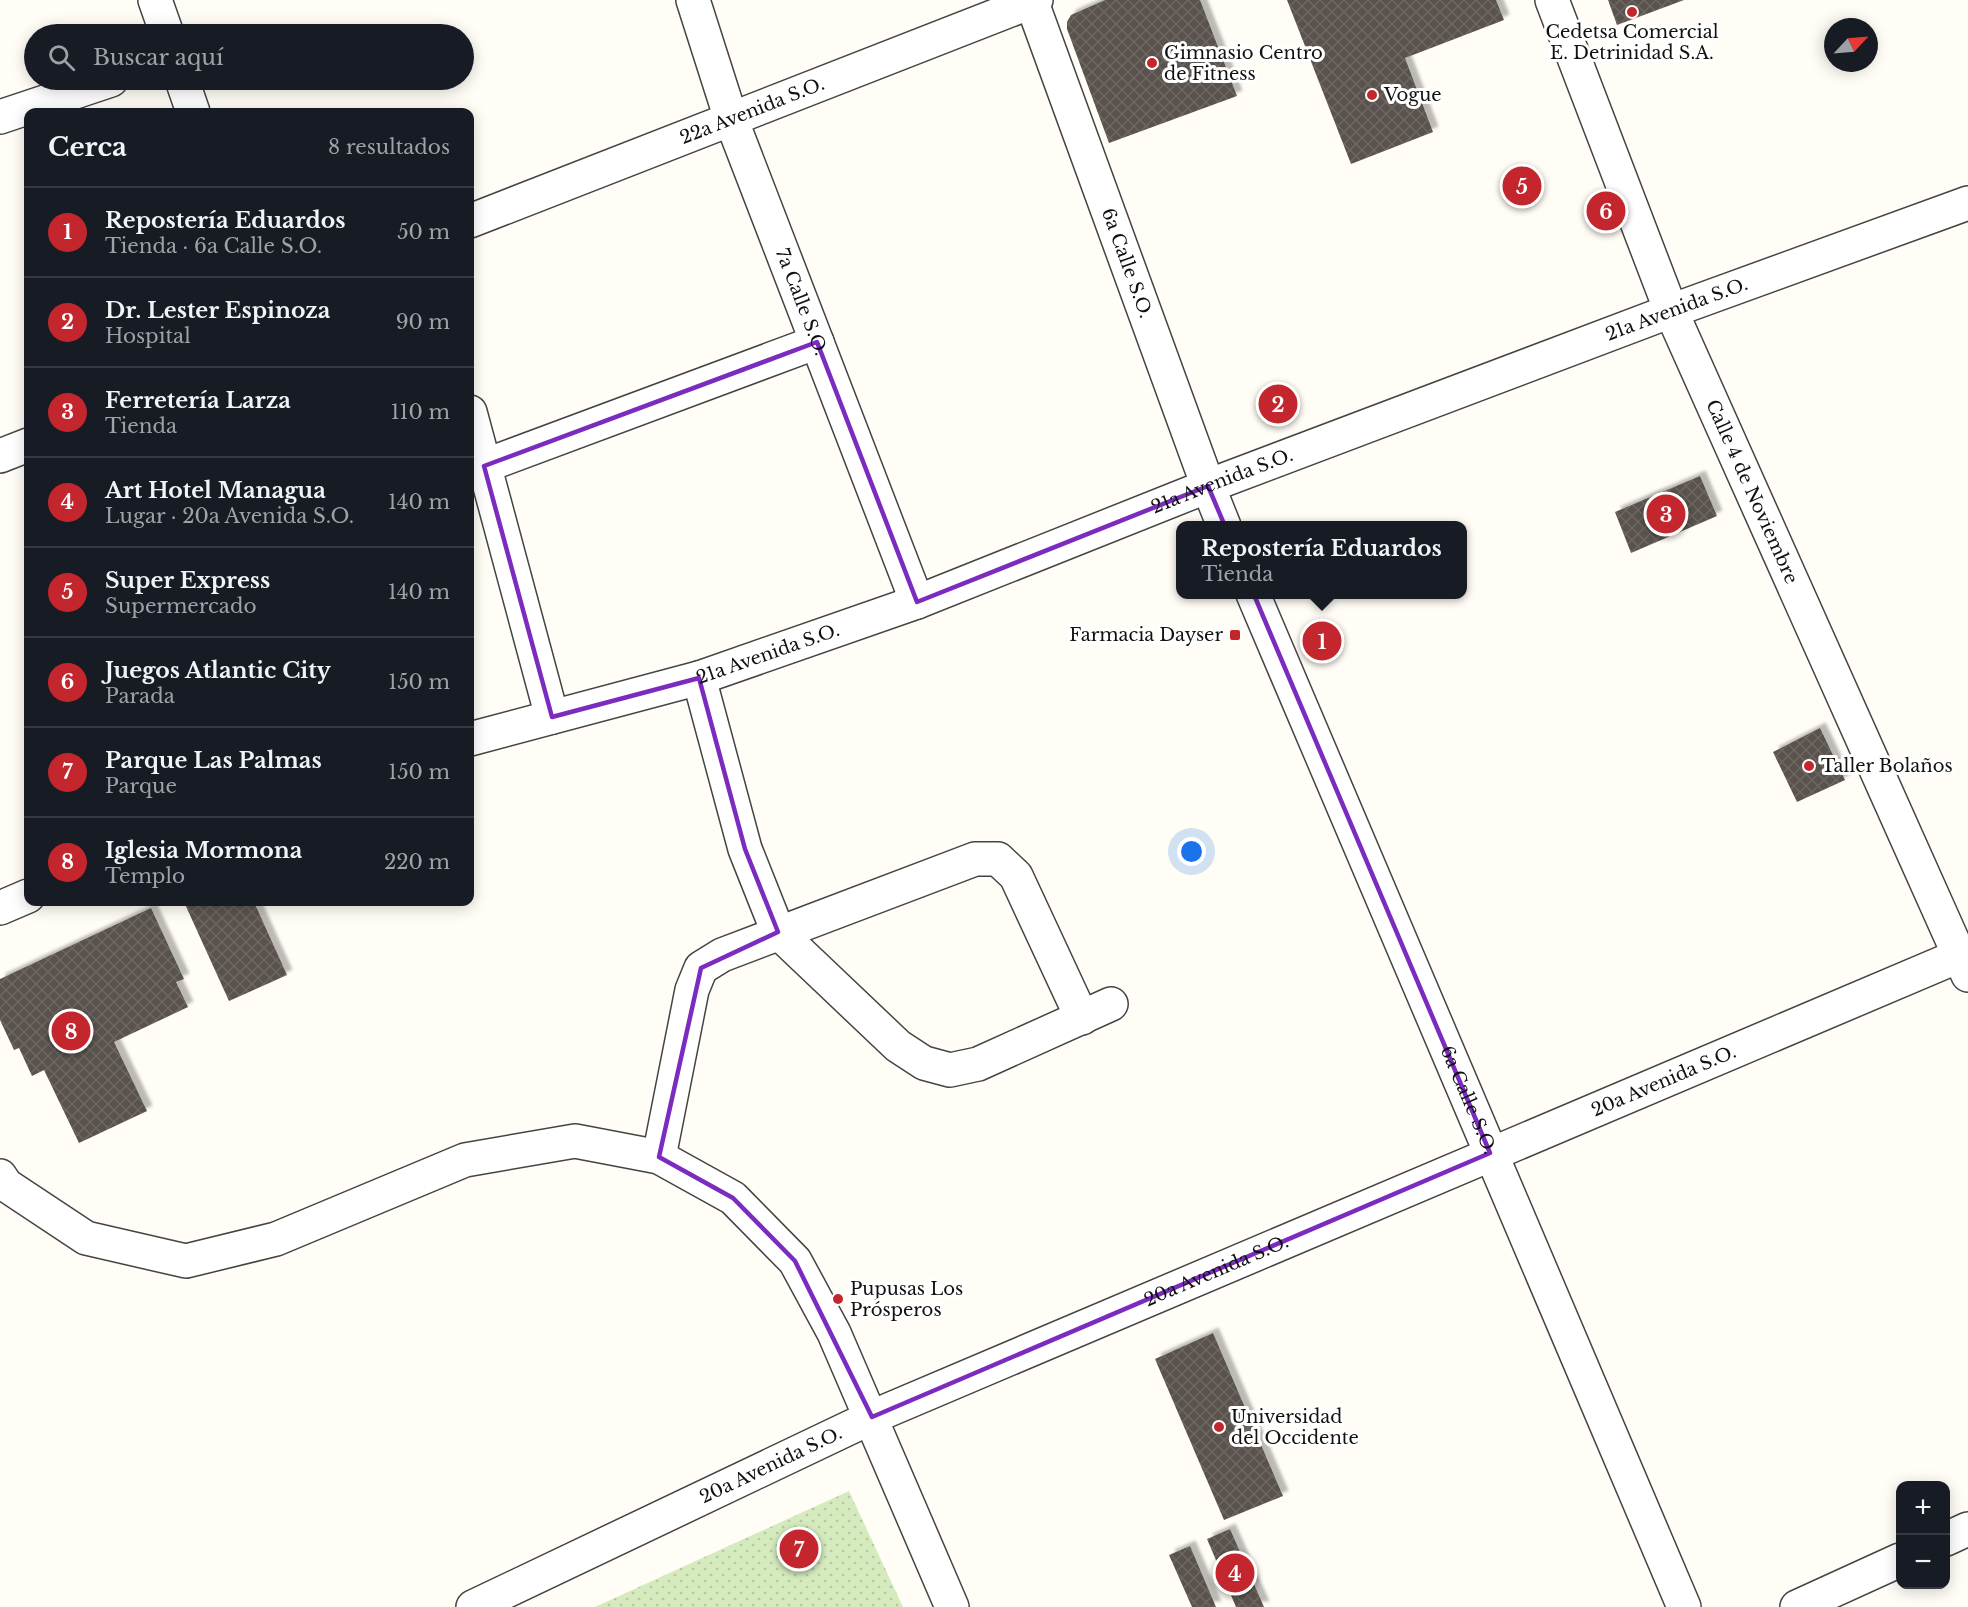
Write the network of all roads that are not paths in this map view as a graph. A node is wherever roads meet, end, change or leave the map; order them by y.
1 (155, 0) edge
2 (693, 0) edge
3 (1033, 0) edge
4 (1552, 0) edge
5 (163, 24) edge
6 (81, 90) edge
7 (185, 90) edge
8 (27, 108) edge
9 (192, 108) edge
10 (24, 109) edge
11 (0, 117) edge
12 (731, 119) junction
13 (1968, 203) edge
14 (474, 219) edge
15 (1671, 311) junction
16 (817, 342) junction
17 (474, 427) edge
18 (24, 447) edge
19 (0, 456) edge
20 (484, 466) junction
21 (1208, 486) junction
22 (1222, 521) edge
23 (1255, 599) edge
24 (917, 603) junction
25 (699, 678) junction
26 (552, 717) junction
27 (474, 738) edge
28 (24, 898) edge
29 (0, 908) edge
30 (778, 932) junction
31 (1965, 961) edge
32 (1490, 1153) junction
33 (659, 1157) junction
34 (0, 1176) edge
35 (872, 1417) junction
36 (1968, 1529) edge
37 (1950, 1537) edge
38 (1896, 1562) edge
39 (473, 1607) edge
40 (952, 1607) edge
41 (1684, 1607) edge
42 (1797, 1607) edge

1 - 5 street
2 - 12 street, 7a Calle S.O.
3 - 12 street, 22a Avenida S.O.
3 - 21 street, 6a Calle S.O.
4 - 15 street, Calle 4 de Noviembre
6 - 8 street
7 - 9 street
10 - 11 street
12 - 14 street, 22a Avenida S.O.
12 - 16 street, 7a Calle S.O.
13 - 15 street, 21a Avenida S.O.
15 - 21 street, 21a Avenida S.O.
15 - 31 street, Calle 4 de Noviembre
16 - 20 street
16 - 24 street, 7a Calle S.O.
17 - 20 street
18 - 19 street
20 - 26 street
21 - 22 street, 6a Calle S.O.
21 - 24 street, 21a Avenida S.O.
23 - 32 street, 6a Calle S.O.
24 - 25 street, 21a Avenida S.O.
25 - 26 street, 21a Avenida S.O.
25 - 30 street
26 - 27 street, 21a Avenida S.O.
28 - 29 street
30 - 30 street
30 - 33 street
31 - 32 street, 20a Avenida S.O.
32 - 35 street, 20a Avenida S.O.
32 - 41 street, 6a Calle S.O.
33 - 34 street
33 - 35 street
35 - 39 street, 20a Avenida S.O.
35 - 40 street
36 - 37 street
38 - 42 street

